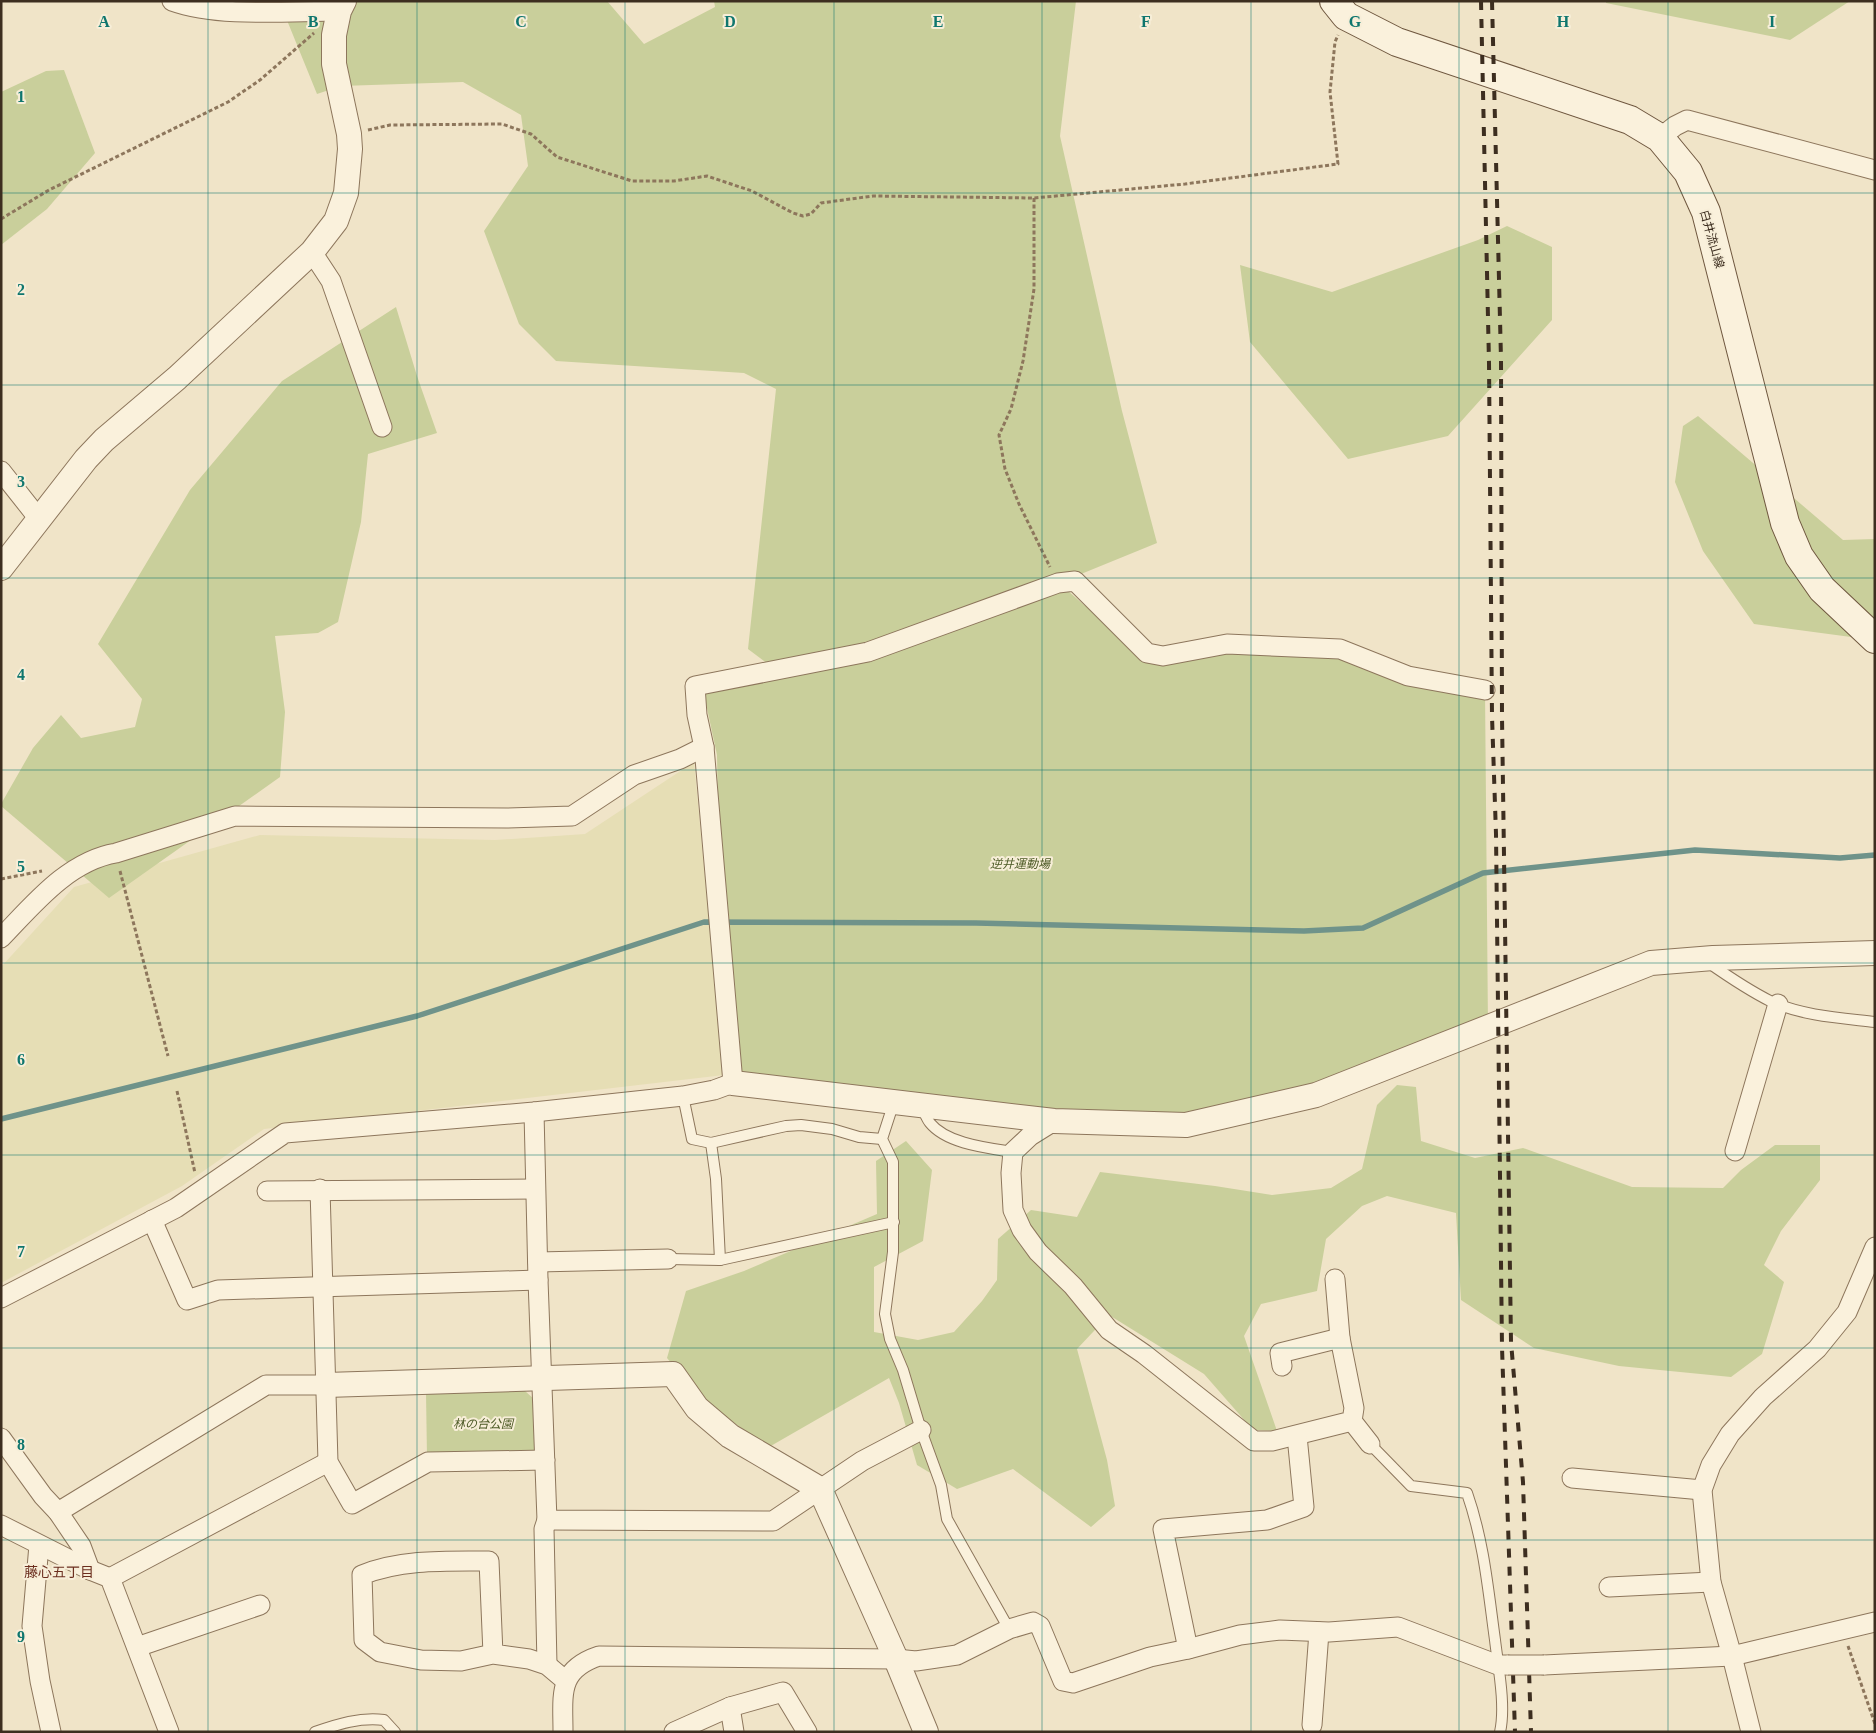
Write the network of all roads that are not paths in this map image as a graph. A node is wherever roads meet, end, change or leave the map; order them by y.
1 (172, 1) edge
2 (341, 6) edge
3 (1340, 9) edge
4 (1660, 138) junction
5 (1875, 170) edge
6 (312, 252) junction
7 (382, 427) dead end
8 (1, 471) edge
9 (39, 519) junction
10 (1, 568) edge
11 (1875, 639) edge
12 (1485, 690) dead end
13 (704, 748) junction
14 (1, 938) edge
15 (1875, 953) edge
16 (1704, 959) junction
17 (1778, 1004) junction
18 (1875, 1022) edge
19 (733, 1083) junction
20 (683, 1096) junction
21 (894, 1102) junction
22 (921, 1106) junction
23 (534, 1112) junction
24 (1054, 1121) junction
25 (882, 1139) junction
26 (711, 1143) junction
27 (1735, 1151) dead end
28 (1013, 1152) junction
29 (320, 1189) junction
30 (535, 1189) junction
31 (267, 1191) dead end
32 (152, 1220) junction
33 (894, 1222) junction
34 (1875, 1247) edge
35 (668, 1259) joint
36 (720, 1260) junction
37 (538, 1271) junction
38 (1335, 1279) dead end
39 (323, 1288) junction
40 (1, 1298) edge
41 (1340, 1338) junction
42 (1282, 1366) dead end
43 (542, 1378) junction
44 (326, 1385) junction
45 (1352, 1421) junction
46 (921, 1430) junction
47 (1297, 1436) junction
48 (1, 1438) edge
49 (1370, 1444) joint
50 (545, 1460) junction
51 (328, 1462) junction
52 (1572, 1478) dead end
53 (820, 1489) junction
54 (1702, 1490) junction
55 (58, 1512) junction
56 (547, 1520) junction
57 (1, 1525) edge
58 (39, 1544) junction
59 (90, 1570) junction
60 (110, 1578) junction
61 (1711, 1582) junction
62 (1609, 1587) dead end
63 (260, 1605) dead end
64 (1875, 1622) edge
65 (1010, 1629) junction
66 (1319, 1632) junction
67 (137, 1648) junction
68 (1188, 1649) junction
69 (493, 1654) junction
70 (1732, 1656) junction
71 (896, 1659) junction
72 (547, 1665) junction
73 (1503, 1665) junction
74 (566, 1681) junction
75 (730, 1707) junction
76 (1312, 1725) dead end
77 (51, 1732) edge
78 (169, 1732) edge
79 (316, 1732) edge
80 (395, 1732) edge
81 (563, 1732) edge
82 (674, 1732) edge
83 (734, 1732) edge
84 (807, 1732) edge
85 (926, 1732) edge
86 (1500, 1732) edge
87 (1751, 1732) edge

1 - 2 street
2 - 6 street
3 - 4 main road, 白井流山線
4 - 5 street
4 - 11 main road, 白井流山線
6 - 7 street
6 - 9 street
8 - 9 street
9 - 10 street
12 - 13 street
13 - 14 street
13 - 19 street
15 - 16 street
16 - 17 lane
16 - 24 street
17 - 18 lane
17 - 27 street
19 - 20 street
19 - 21 street
20 - 23 street
20 - 26 lane
21 - 22 street
21 - 25 lane
22 - 24 street
22 - 28 lane
23 - 30 street
23 - 32 street
24 - 28 street
25 - 26 lane
25 - 33 lane
26 - 36 lane
28 - 47 street
29 - 30 street
29 - 31 street
29 - 39 street
30 - 37 street
32 - 39 street
32 - 40 street
33 - 36 lane
33 - 46 lane
34 - 54 street
35 - 36 lane
35 - 37 street
37 - 39 street
37 - 43 street
38 - 41 street
39 - 44 street
41 - 42 street
41 - 45 street
43 - 44 street
43 - 50 street
43 - 53 street
44 - 51 street
44 - 55 street
45 - 47 street
45 - 49 street
46 - 53 street
46 - 65 lane
47 - 68 street
48 - 55 street
49 - 73 lane
50 - 51 street
50 - 56 street
51 - 60 street
52 - 54 street
53 - 56 street
53 - 71 street
54 - 61 street
55 - 59 street
56 - 72 street
57 - 58 street
58 - 59 street
58 - 77 street
59 - 60 street
60 - 67 street
61 - 62 street
61 - 70 street
63 - 67 street
64 - 70 street
65 - 68 street
65 - 71 street
66 - 68 street
66 - 73 street
66 - 76 street
67 - 78 street
69 - 69 street
69 - 72 street
70 - 73 street, bridge
70 - 87 street
71 - 74 street
71 - 85 street
72 - 74 street
73 - 86 lane
74 - 81 street
75 - 82 street
75 - 83 street
75 - 84 street
79 - 80 lane

